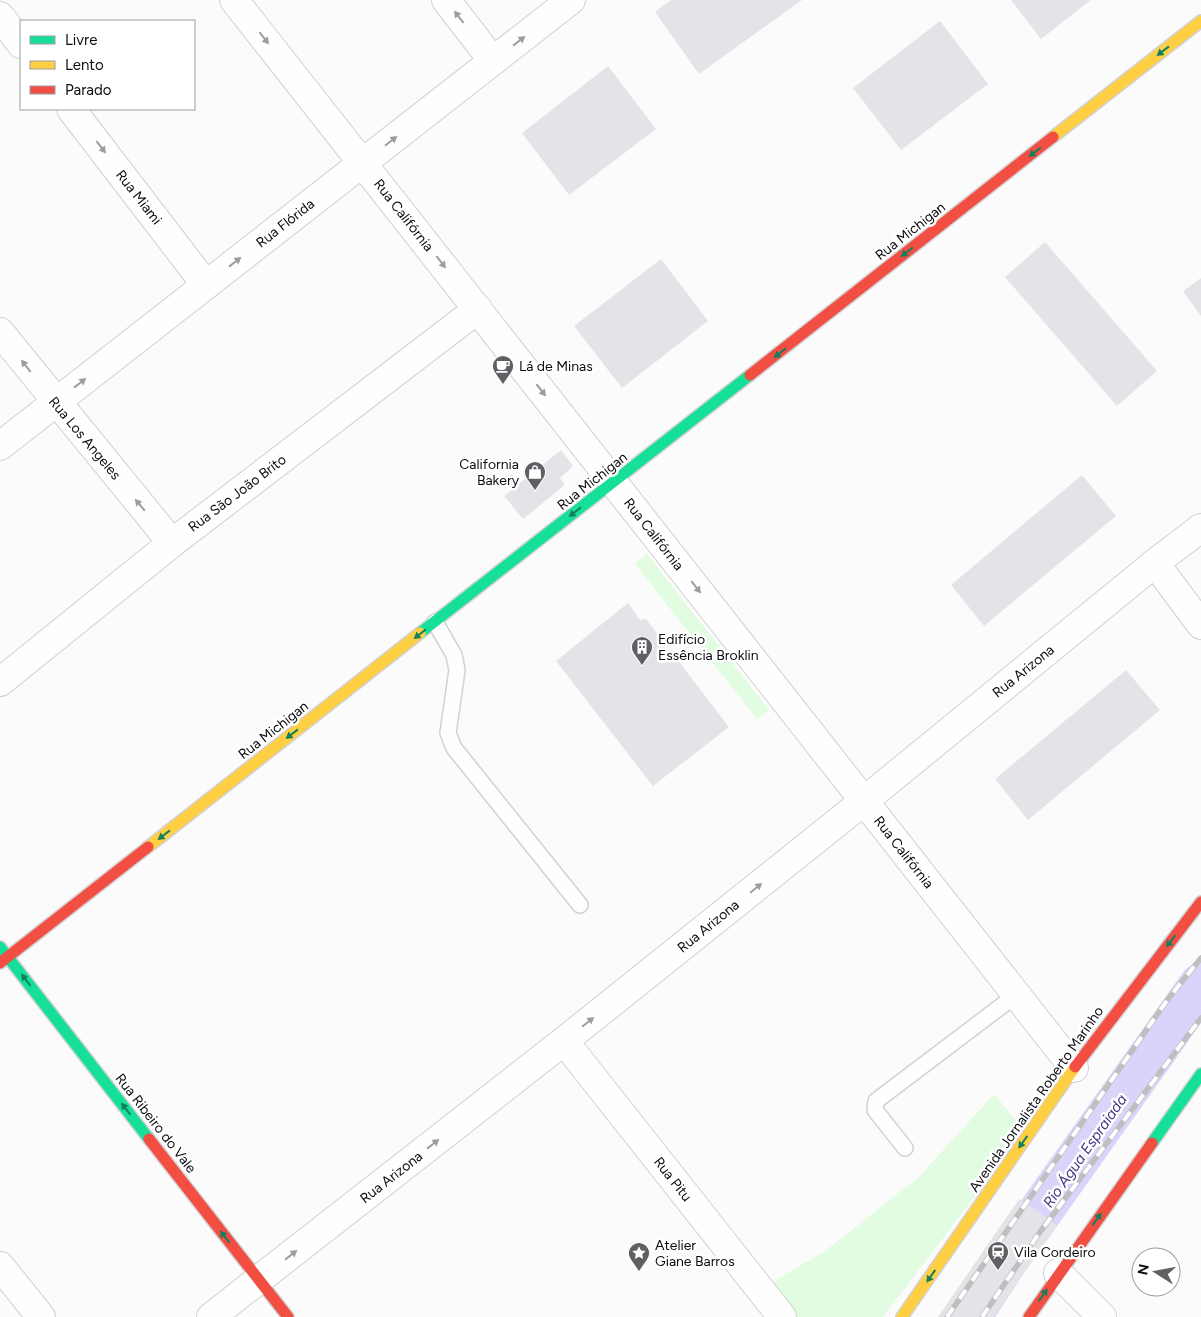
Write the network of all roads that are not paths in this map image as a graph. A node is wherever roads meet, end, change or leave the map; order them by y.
1 (234, 0) edge
2 (446, 0) edge
3 (571, 0) edge
4 (0, 16) edge
5 (1201, 21) edge
6 (20, 43) edge
7 (493, 61) junction
8 (72, 110) edge
9 (363, 163) junction
10 (206, 285) junction
11 (478, 309) junction
12 (0, 332) edge
13 (55, 402) junction
14 (0, 446) edge
15 (614, 483) junction
16 (1201, 528) edge
17 (172, 542) junction
18 (1155, 563) junction
19 (435, 622) junction
20 (1201, 624) edge
21 (0, 682) edge
22 (864, 801) junction
23 (1201, 902) edge
24 (580, 905) dead end
25 (0, 948) edge
26 (4, 960) edge
27 (1016, 994) junction
28 (564, 1041) junction
29 (1074, 1068) junction
30 (1201, 1074) edge
31 (905, 1148) dead end
32 (0, 1266) edge
33 (1058, 1273) junction
34 (258, 1280) junction
35 (41, 1317) edge
36 (211, 1317) edge
37 (288, 1317) edge
38 (782, 1317) edge
39 (902, 1317) edge
40 (1029, 1317) edge
41 (1102, 1317) edge

1 -> 9 street, Rua Califórnia
7 -> 2 street
7 -> 3 street, Rua Flórida
4 - 6 street
5 -> 15 street, Rua Michigan
9 -> 7 street, Rua Flórida
8 -> 10 street, Rua Miami
10 -> 9 street, Rua Flórida
9 -> 11 street, Rua Califórnia
13 -> 10 street, Rua Flórida
11 -> 15 street, Rua Califórnia
11 - 17 street, Rua São João Brito
13 -> 12 street, Rua Los Angeles
13 - 14 street, Rua Flórida
17 -> 13 street, Rua Los Angeles
15 -> 19 street, Rua Michigan
15 -> 22 street, Rua Califórnia
16 - 18 street, Rua Arizona
17 - 21 street, Rua São João Brito
18 - 20 street
18 - 22 street, Rua Arizona
19 - 24 lane
19 -> 26 street, Rua Michigan
22 - 27 street, Rua Califórnia
28 -> 22 street, Rua Arizona
23 -> 29 street, Avenida Jornalista Roberto Marinho
25 - 26 street, Rua Ribeiro do Vale
34 -> 26 street, Rua Ribeiro do Vale
27 - 29 street, Rua Califórnia
27 - 31 lane
34 -> 28 street, Rua Arizona
28 - 38 street, Rua Pitu
29 -> 39 street, Avenida Jornalista Roberto Marinho
33 -> 30 street
32 - 35 street
40 -> 33 street
33 - 41 street
34 - 36 street, Rua Arizona
34 - 37 street, Rua Ribeiro do Vale

